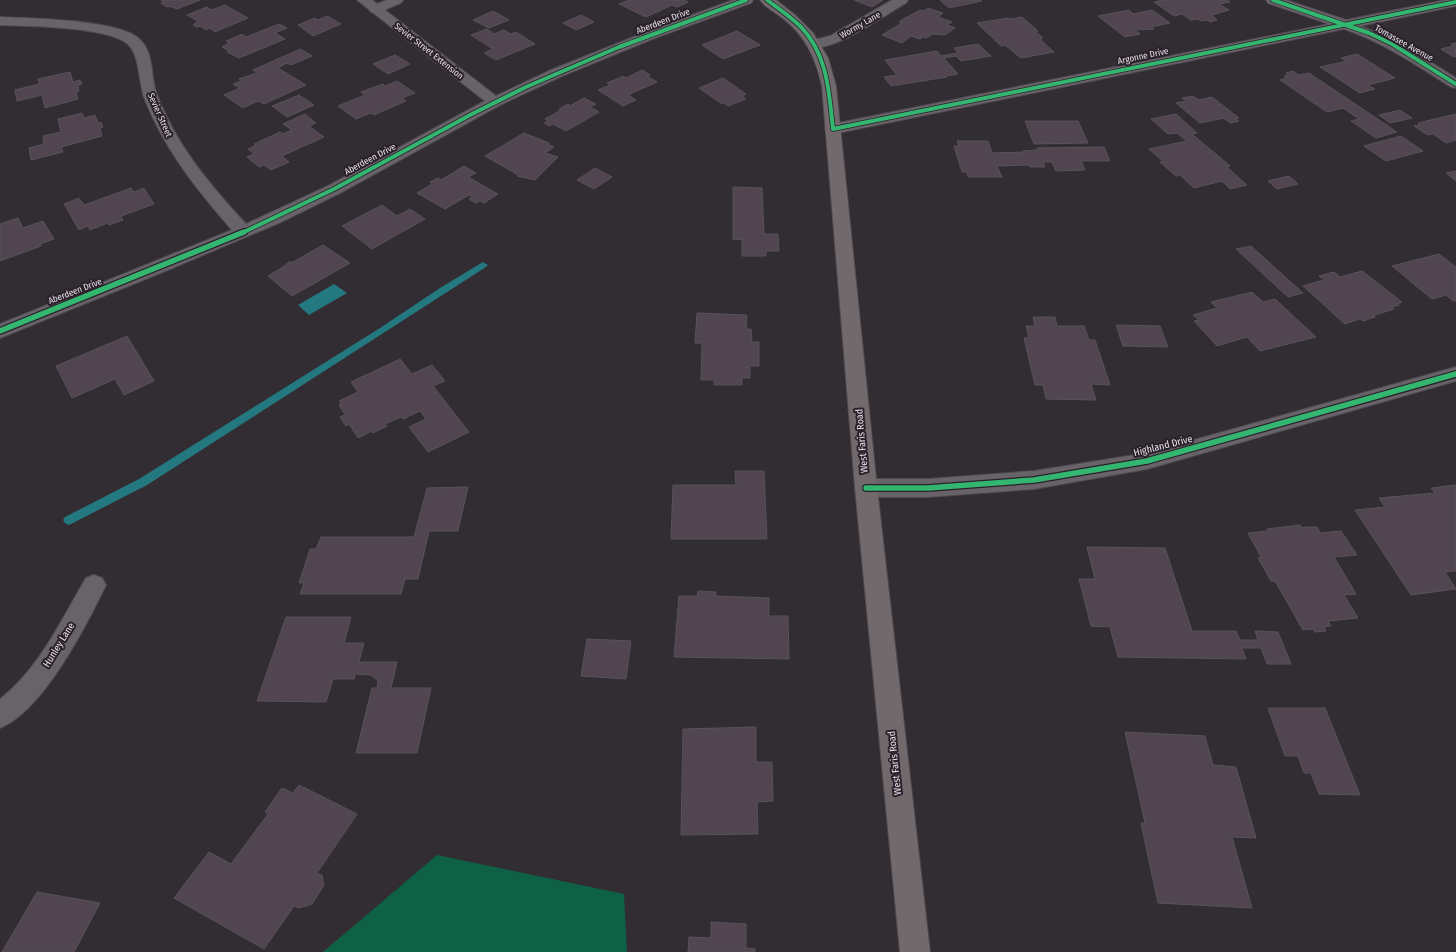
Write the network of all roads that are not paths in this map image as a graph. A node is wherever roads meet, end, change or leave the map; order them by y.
1 (364, 0) edge
2 (397, 0) edge
3 (746, 0) edge
4 (767, 0) edge
5 (901, 0) edge
6 (1273, 0) edge
7 (1456, 2) edge
8 (375, 9) junction
9 (0, 20) edge
10 (1344, 24) junction
11 (815, 44) junction
12 (1456, 84) edge
13 (495, 102) junction
14 (833, 129) junction
15 (243, 232) junction
16 (0, 331) edge
17 (1456, 374) edge
18 (866, 488) junction
19 (94, 585) dead end
20 (0, 716) edge
21 (915, 952) edge

1 - 8 street, Sevier Street Extension
2 - 8 lane
3 - 13 street, Aberdeen Drive
4 - 11 main road, West Faris Road
5 - 11 street, Wormy Lane
6 - 10 street, Tomassee Avenue
7 - 10 street, Argonne Drive
8 - 13 street, Sevier Street Extension
9 - 15 street, Sevier Street
10 - 12 street, Tomassee Avenue
10 - 14 street, Argonne Drive
11 - 14 main road, West Faris Road
13 - 15 street, Aberdeen Drive
14 - 18 main road, West Faris Road
15 - 16 street, Aberdeen Drive
17 - 18 street, Highland Drive
18 - 21 main road, West Faris Road
19 - 20 street, Hunley Lane

